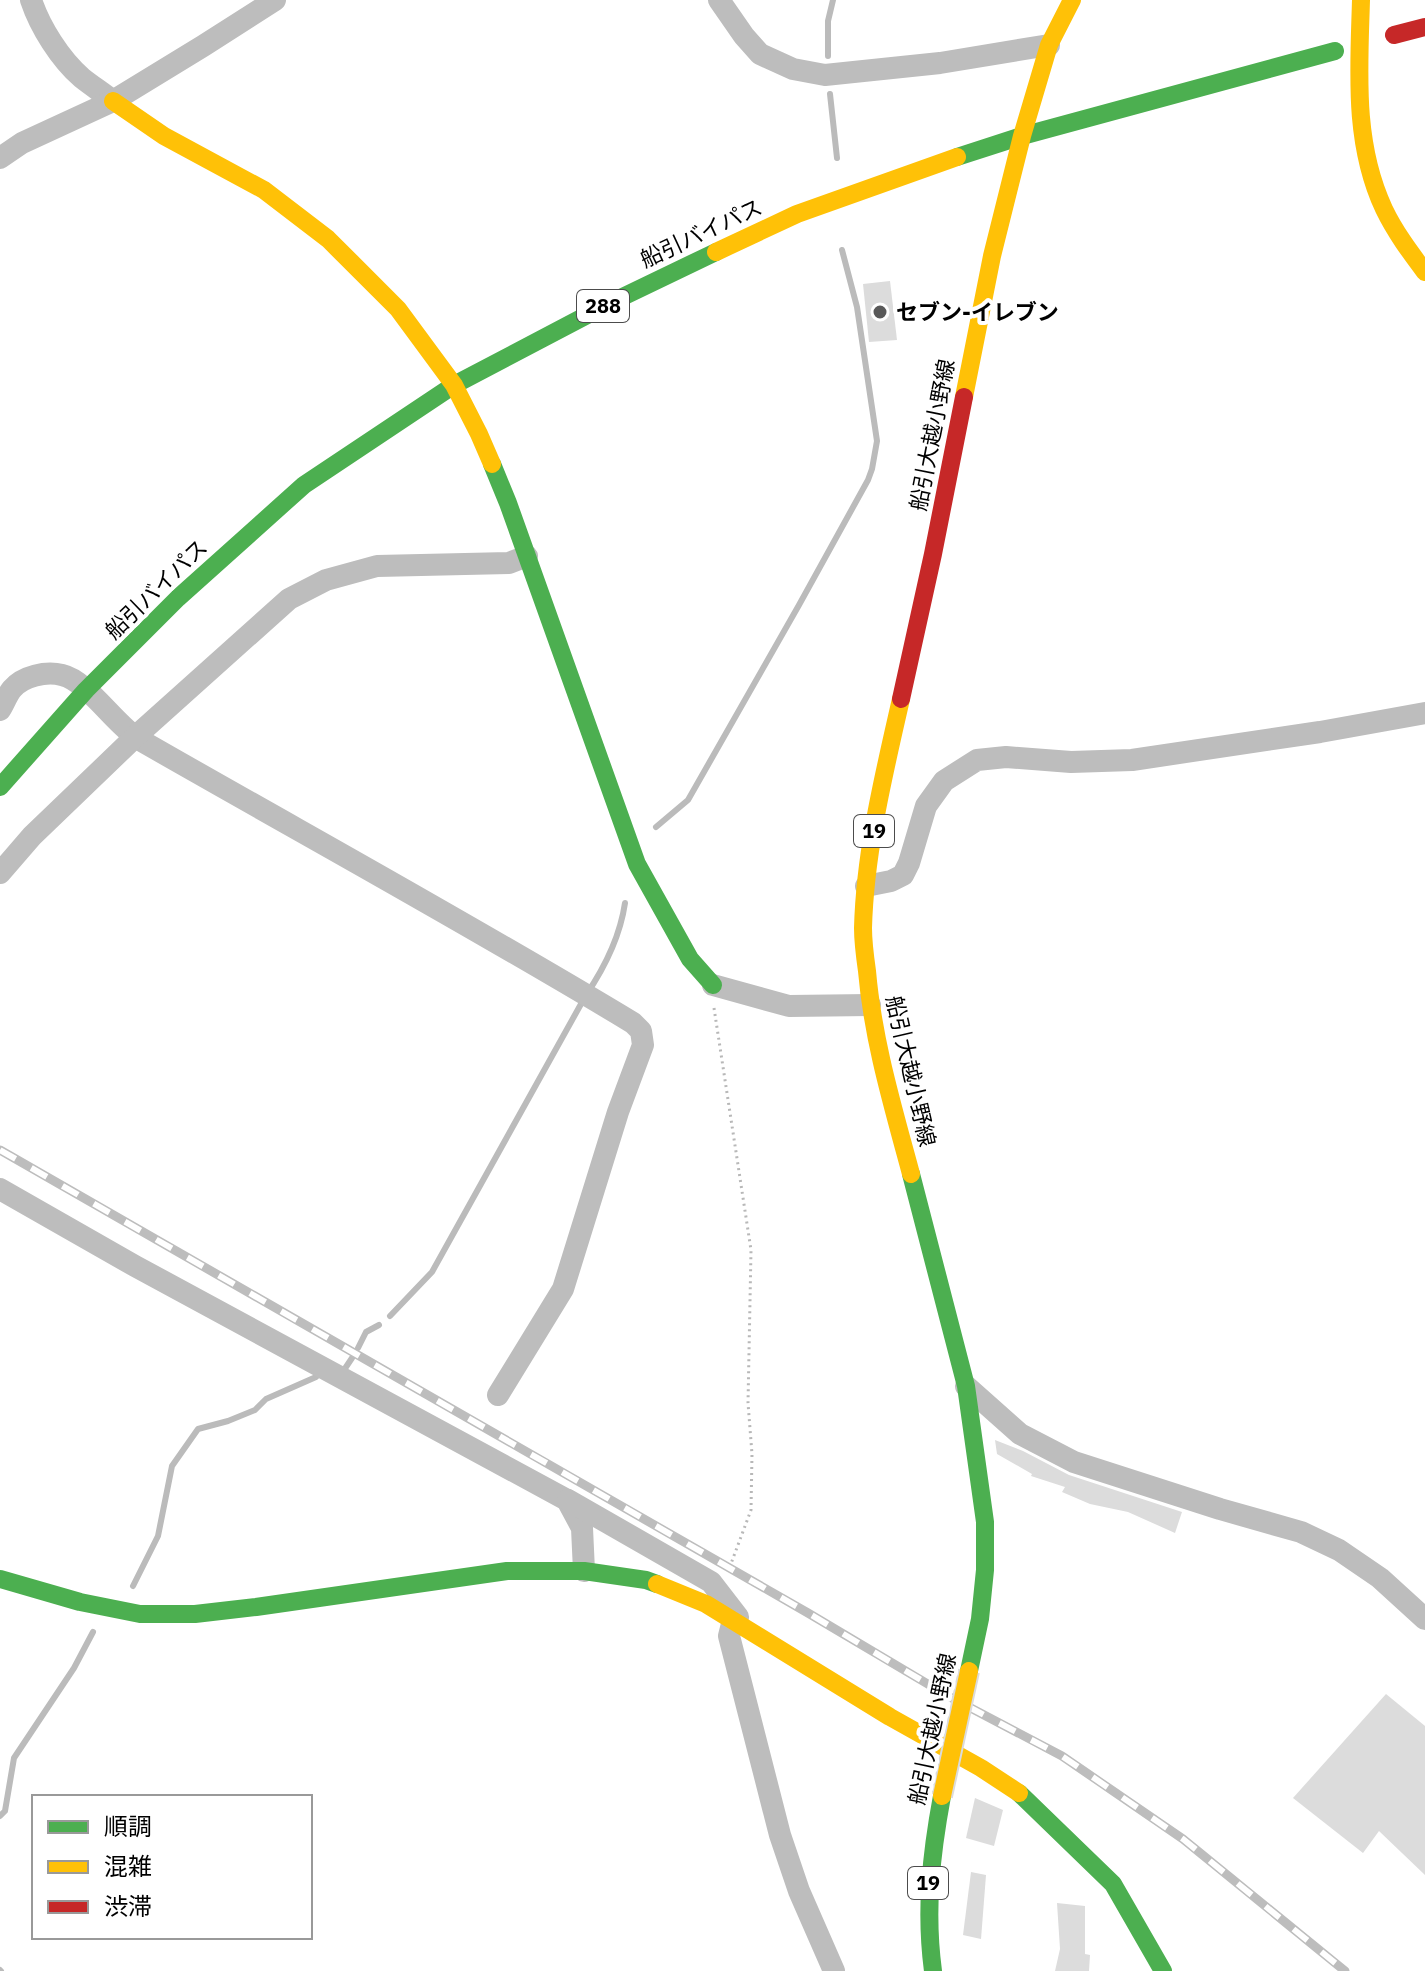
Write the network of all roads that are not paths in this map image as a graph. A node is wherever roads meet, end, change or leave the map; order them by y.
1 (31, 0) edge
2 (275, 0) edge
3 (719, 0) edge
4 (1072, 0) edge
5 (1361, 0) edge
6 (1425, 27) edge
7 (1394, 35) dead end
8 (1049, 45) junction
9 (1335, 51) dead end
10 (113, 101) junction
11 (1022, 136) junction
12 (0, 158) edge
13 (1425, 272) edge
14 (454, 385) junction
15 (527, 556) junction
16 (86, 690) junction
17 (0, 710) edge
18 (1425, 713) edge
19 (135, 737) junction
20 (0, 787) edge
21 (0, 873) edge
22 (866, 886) junction
23 (713, 985) joint
24 (870, 1005) junction
25 (0, 1189) edge
26 (966, 1386) junction
27 (498, 1395) dead end
28 (567, 1500) junction
29 (584, 1571) junction
30 (0, 1579) edge
31 (1425, 1619) edge
32 (739, 1624) junction
33 (834, 1971) edge
34 (933, 1971) edge
35 (1163, 1971) edge

1 - 10 street
2 - 10 street
3 - 8 street
4 - 8 main road, 船引大越小野線 / 19
5 - 13 main road
6 - 7 main road
8 - 11 main road, 船引大越小野線 / 19
9 - 11 main road, 船引バイパス / 288
10 - 12 street
10 - 14 main road
11 - 14 main road, 船引バイパス / 288
11 - 22 main road, 船引大越小野線 / 19
14 - 15 main road
14 - 16 main road, 船引バイパス / 288
15 - 19 street
15 - 23 main road
16 - 17 street
16 - 19 street
16 - 20 main road, 船引バイパス / 288
18 - 22 street
19 - 21 street
19 - 27 street
22 - 24 main road, 船引大越小野線 / 19
23 - 24 street
24 - 26 main road, 船引大越小野線 / 19
25 - 28 street
26 - 31 street
26 - 34 main road, 船引大越小野線 / 19, bridge
28 - 29 street
28 - 32 street
29 - 30 main road
29 - 32 main road
32 - 33 street
32 - 35 main road

